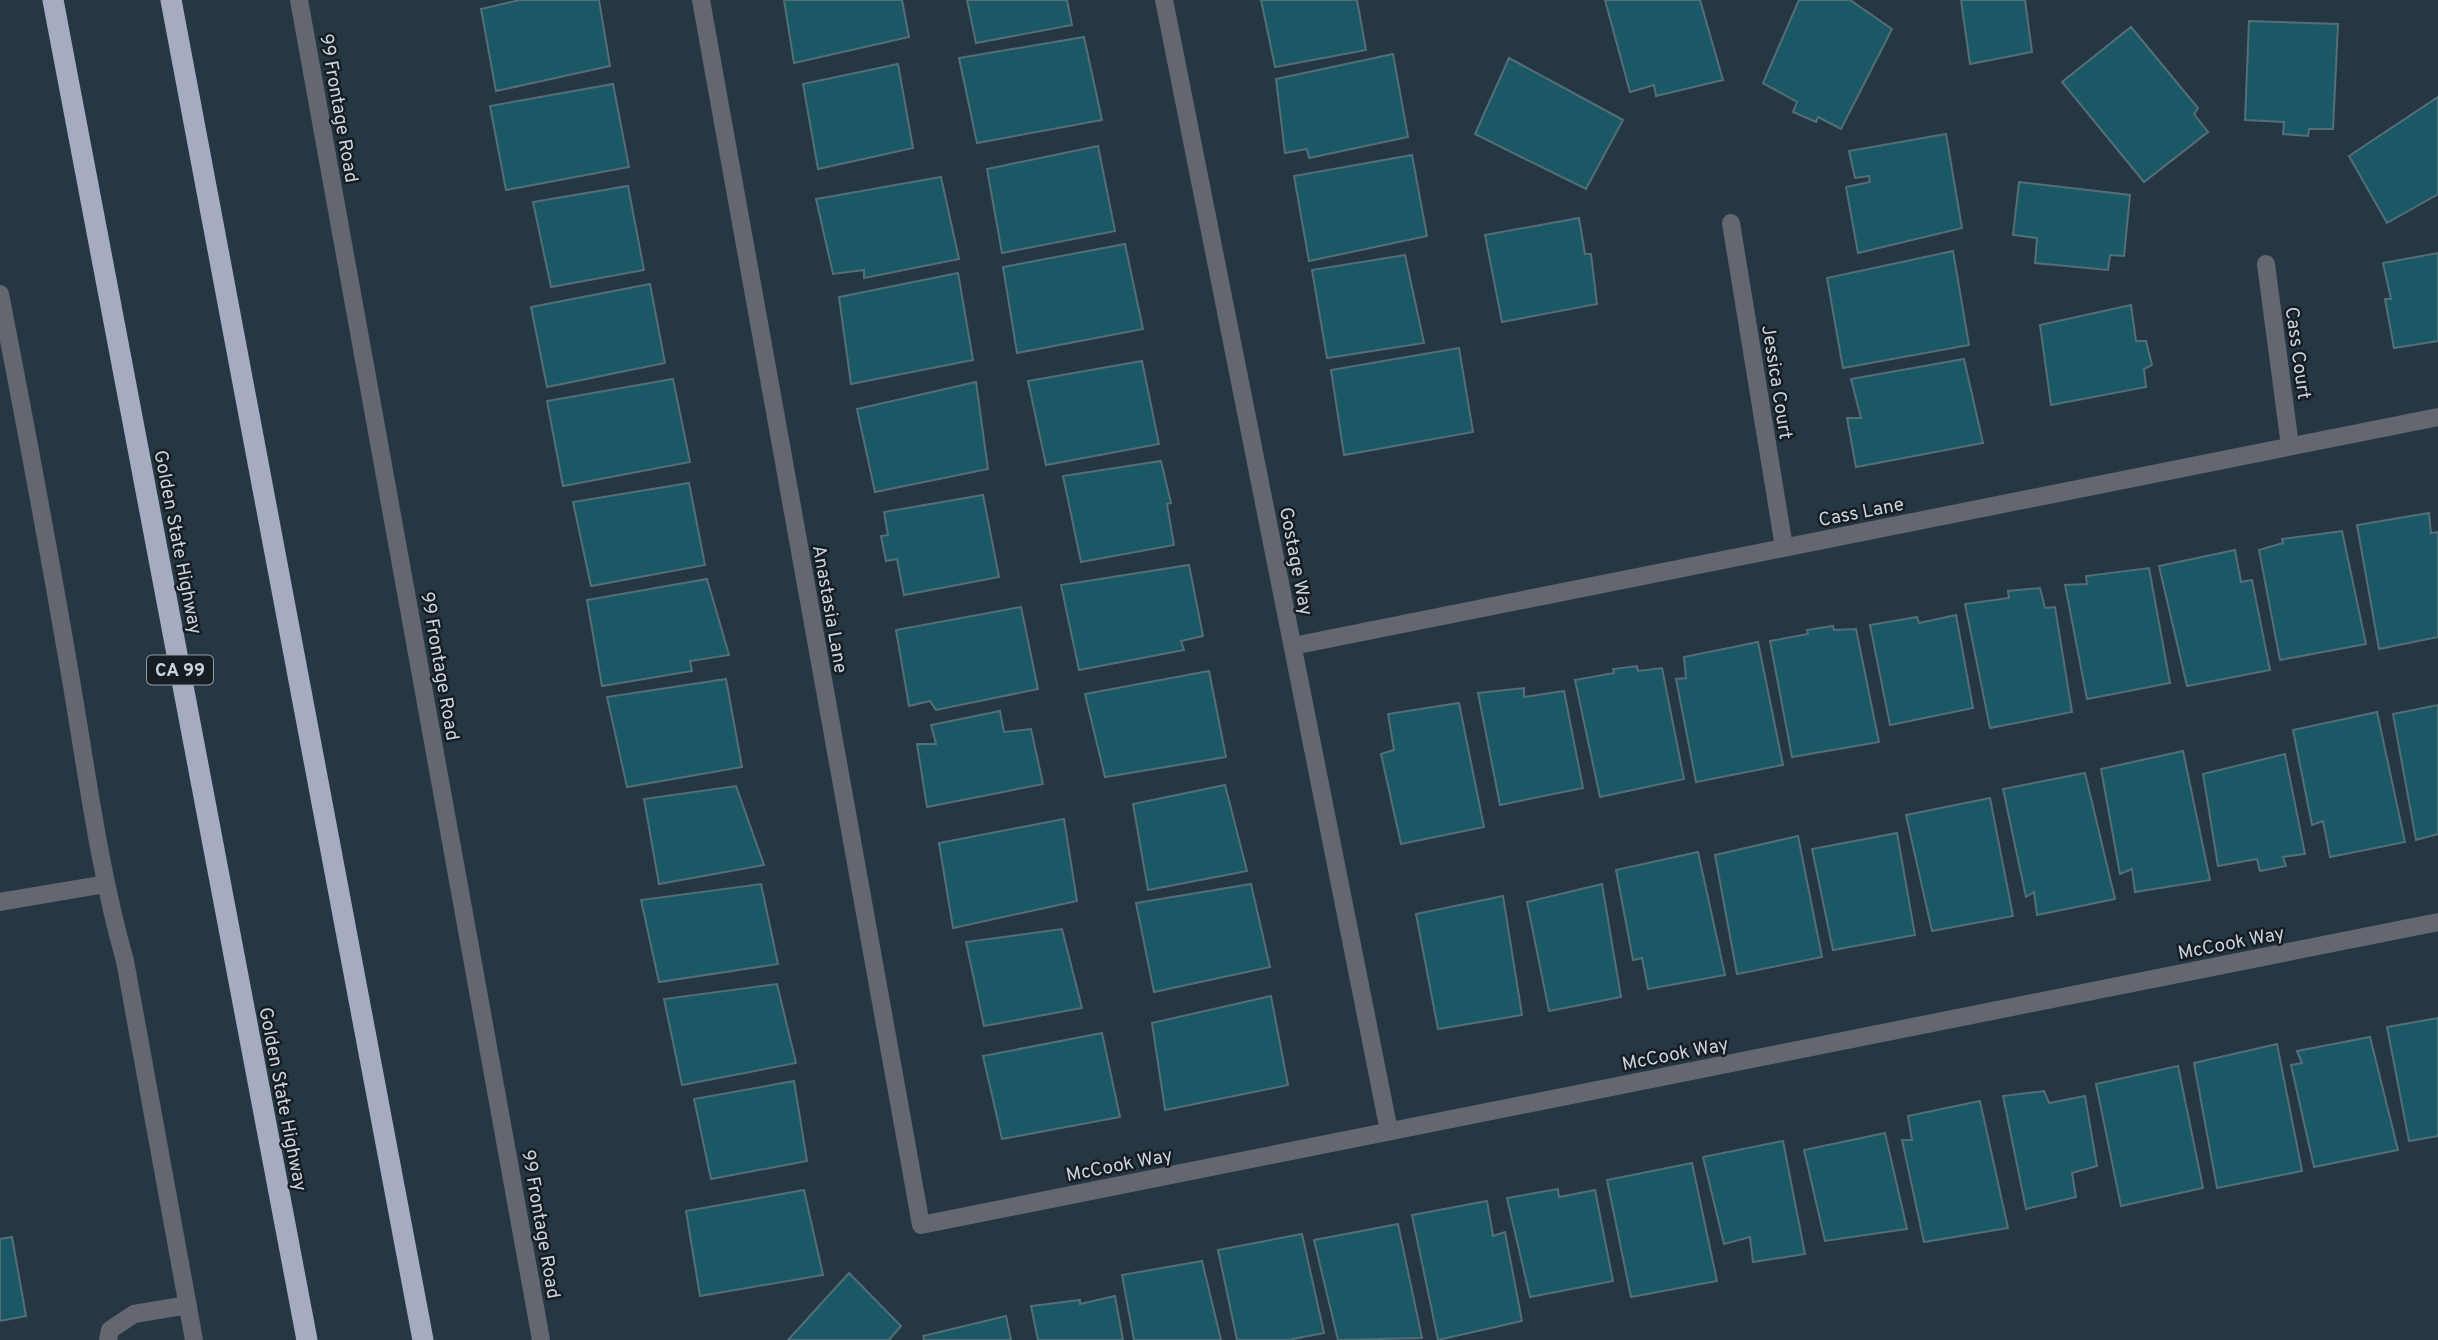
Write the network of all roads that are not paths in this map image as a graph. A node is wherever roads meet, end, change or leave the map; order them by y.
1 (53, 0) edge
2 (171, 0) edge
3 (299, 0) edge
4 (701, 0) edge
5 (1164, 0) edge
6 (1731, 223) dead end
7 (2266, 264) dead end
8 (0, 294) edge
9 (2438, 417) edge
10 (2290, 446) junction
11 (1784, 547) junction
12 (1293, 646) junction
13 (106, 884) junction
14 (0, 902) edge
15 (2438, 922) edge
16 (1389, 1131) junction
17 (920, 1225) joint
18 (188, 1305) junction
19 (108, 1340) edge
20 (194, 1340) edge
21 (307, 1340) edge
22 (423, 1340) edge
23 (541, 1340) edge

1 - 21 highway, Golden State Highway / CA 99
2 - 22 highway
3 - 23 street, 99 Frontage Road
4 - 17 street, Anastasia Lane
5 - 12 street, Gostage Way
6 - 11 street, Jessica Court
7 - 10 street, Cass Court
8 - 13 street
9 - 10 street, Cass Lane
10 - 11 street, Cass Lane
11 - 12 street, Cass Lane
12 - 16 street, Gostage Way
13 - 14 street
13 - 18 street
15 - 16 street, McCook Way
16 - 17 street, McCook Way
18 - 19 street
18 - 20 street

